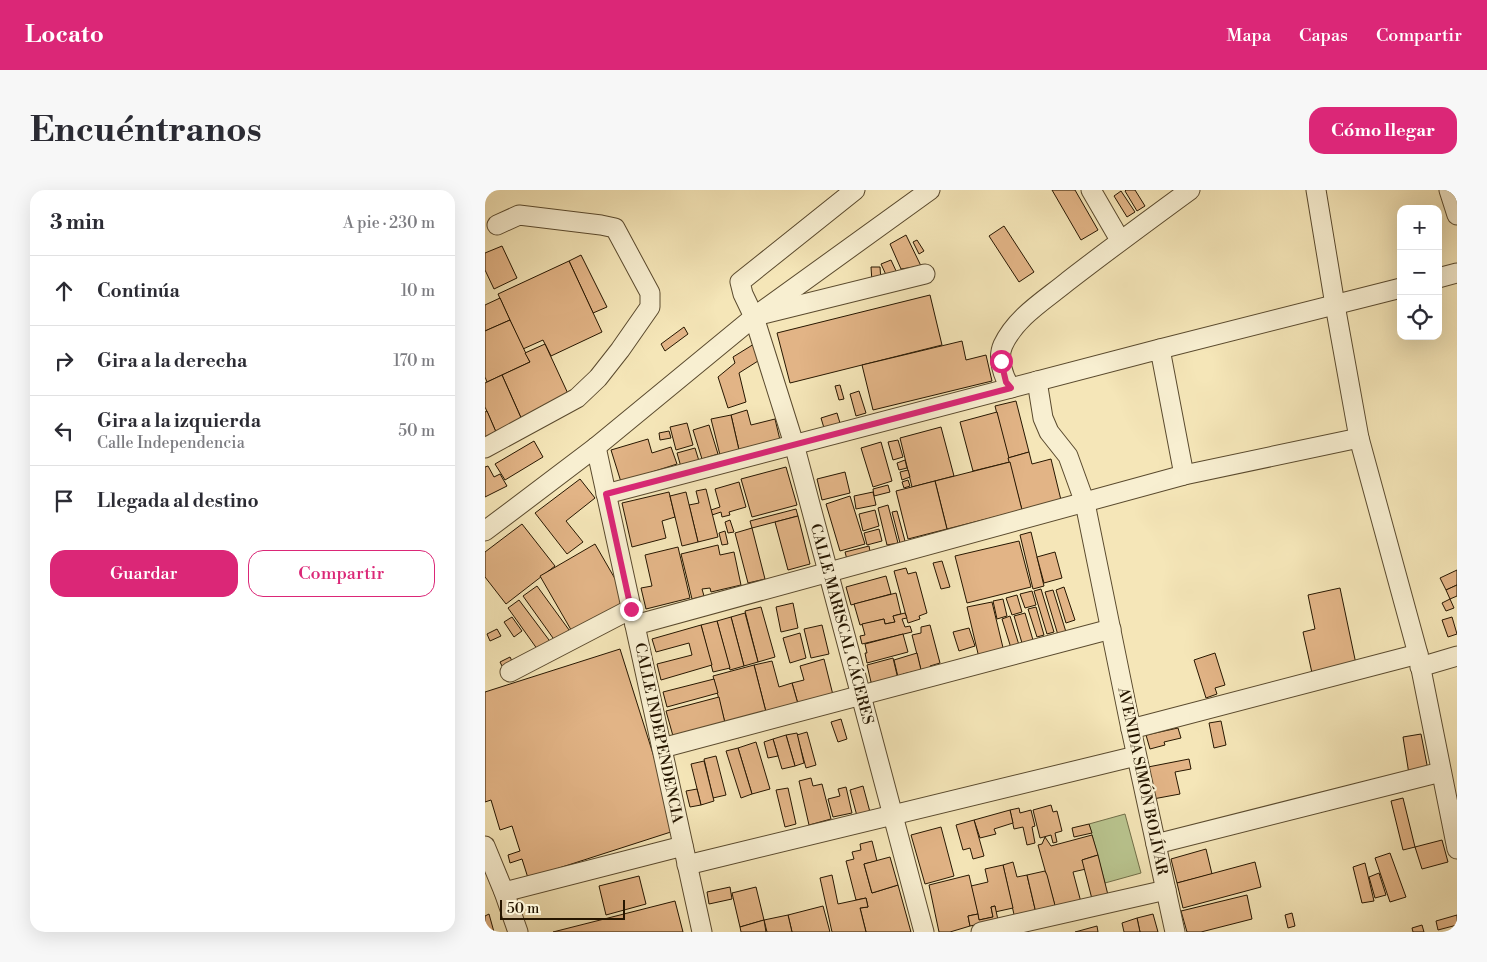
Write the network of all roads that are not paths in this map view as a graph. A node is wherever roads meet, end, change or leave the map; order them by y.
1 (855, 190) edge
2 (930, 190) edge
3 (1091, 190) edge
4 (1190, 190) edge
5 (1316, 190) edge
6 (1449, 190) edge
7 (1457, 215) edge
8 (497, 225) dead end
9 (1120, 240) junction
10 (1457, 273) edge
11 (925, 274) dead end
12 (1442, 277) edge
13 (1397, 289) edge
14 (1335, 304) junction
15 (748, 306) junction
16 (1160, 349) junction
17 (1037, 381) junction
18 (1011, 388) junction
19 (1359, 438) junction
20 (794, 444) junction
21 (596, 447) junction
22 (485, 448) edge
23 (1184, 475) junction
24 (606, 494) junction
25 (1085, 502) junction
26 (485, 531) edge
27 (828, 572) junction
28 (633, 617) junction
29 (1111, 629) junction
30 (1457, 656) edge
31 (1419, 660) junction
32 (510, 672) dead end
33 (861, 696) junction
34 (1131, 729) junction
35 (662, 748) junction
36 (1136, 756) junction
37 (1441, 772) junction
38 (893, 815) junction
39 (1156, 844) junction
40 (485, 846) edge
41 (683, 846) junction
42 (1457, 848) edge
43 (687, 865) junction
44 (1166, 890) junction
45 (504, 892) junction
46 (518, 932) edge
47 (702, 932) edge
48 (924, 932) edge
49 (981, 932) edge
50 (1175, 932) edge

1 - 15 street
2 - 15 street
3 - 9 street
4 - 9 street
5 - 14 street
6 - 7 street
8 - 22 street
9 - 18 street
10 - 12 street
11 - 15 street
13 - 14 street
14 - 16 street
14 - 19 street
15 - 20 street, CALLE MARISCAL CÁCERES
15 - 21 street
16 - 17 street
16 - 23 street
17 - 18 street
17 - 25 street, AVENIDA SIMÓN BOLÍVAR
18 - 20 street
19 - 23 street
19 - 31 street
20 - 24 street
20 - 27 street, CALLE MARISCAL CÁCERES
21 - 24 street, CALLE INDEPENDENCIA
21 - 26 street
23 - 25 street
24 - 28 street, CALLE INDEPENDENCIA
25 - 27 street
25 - 29 street, AVENIDA SIMÓN BOLÍVAR
27 - 28 street
27 - 33 street, CALLE MARISCAL CÁCERES
28 - 32 street
28 - 35 street, CALLE INDEPENDENCIA
29 - 33 street
29 - 34 street, AVENIDA SIMÓN BOLÍVAR
30 - 31 street
31 - 34 street
31 - 37 street
33 - 35 street
33 - 38 street, CALLE MARISCAL CÁCERES
34 - 36 street, AVENIDA SIMÓN BOLÍVAR
35 - 41 street, CALLE INDEPENDENCIA
36 - 38 street
36 - 39 street, AVENIDA SIMÓN BOLÍVAR
37 - 39 street
37 - 42 street
38 - 43 street
38 - 48 street, CALLE MARISCAL CÁCERES
39 - 44 street, AVENIDA SIMÓN BOLÍVAR
40 - 45 street
41 - 43 street, CALLE INDEPENDENCIA
41 - 45 street
43 - 47 street, CALLE INDEPENDENCIA
44 - 49 street
44 - 50 street, AVENIDA SIMÓN BOLÍVAR
45 - 46 street

